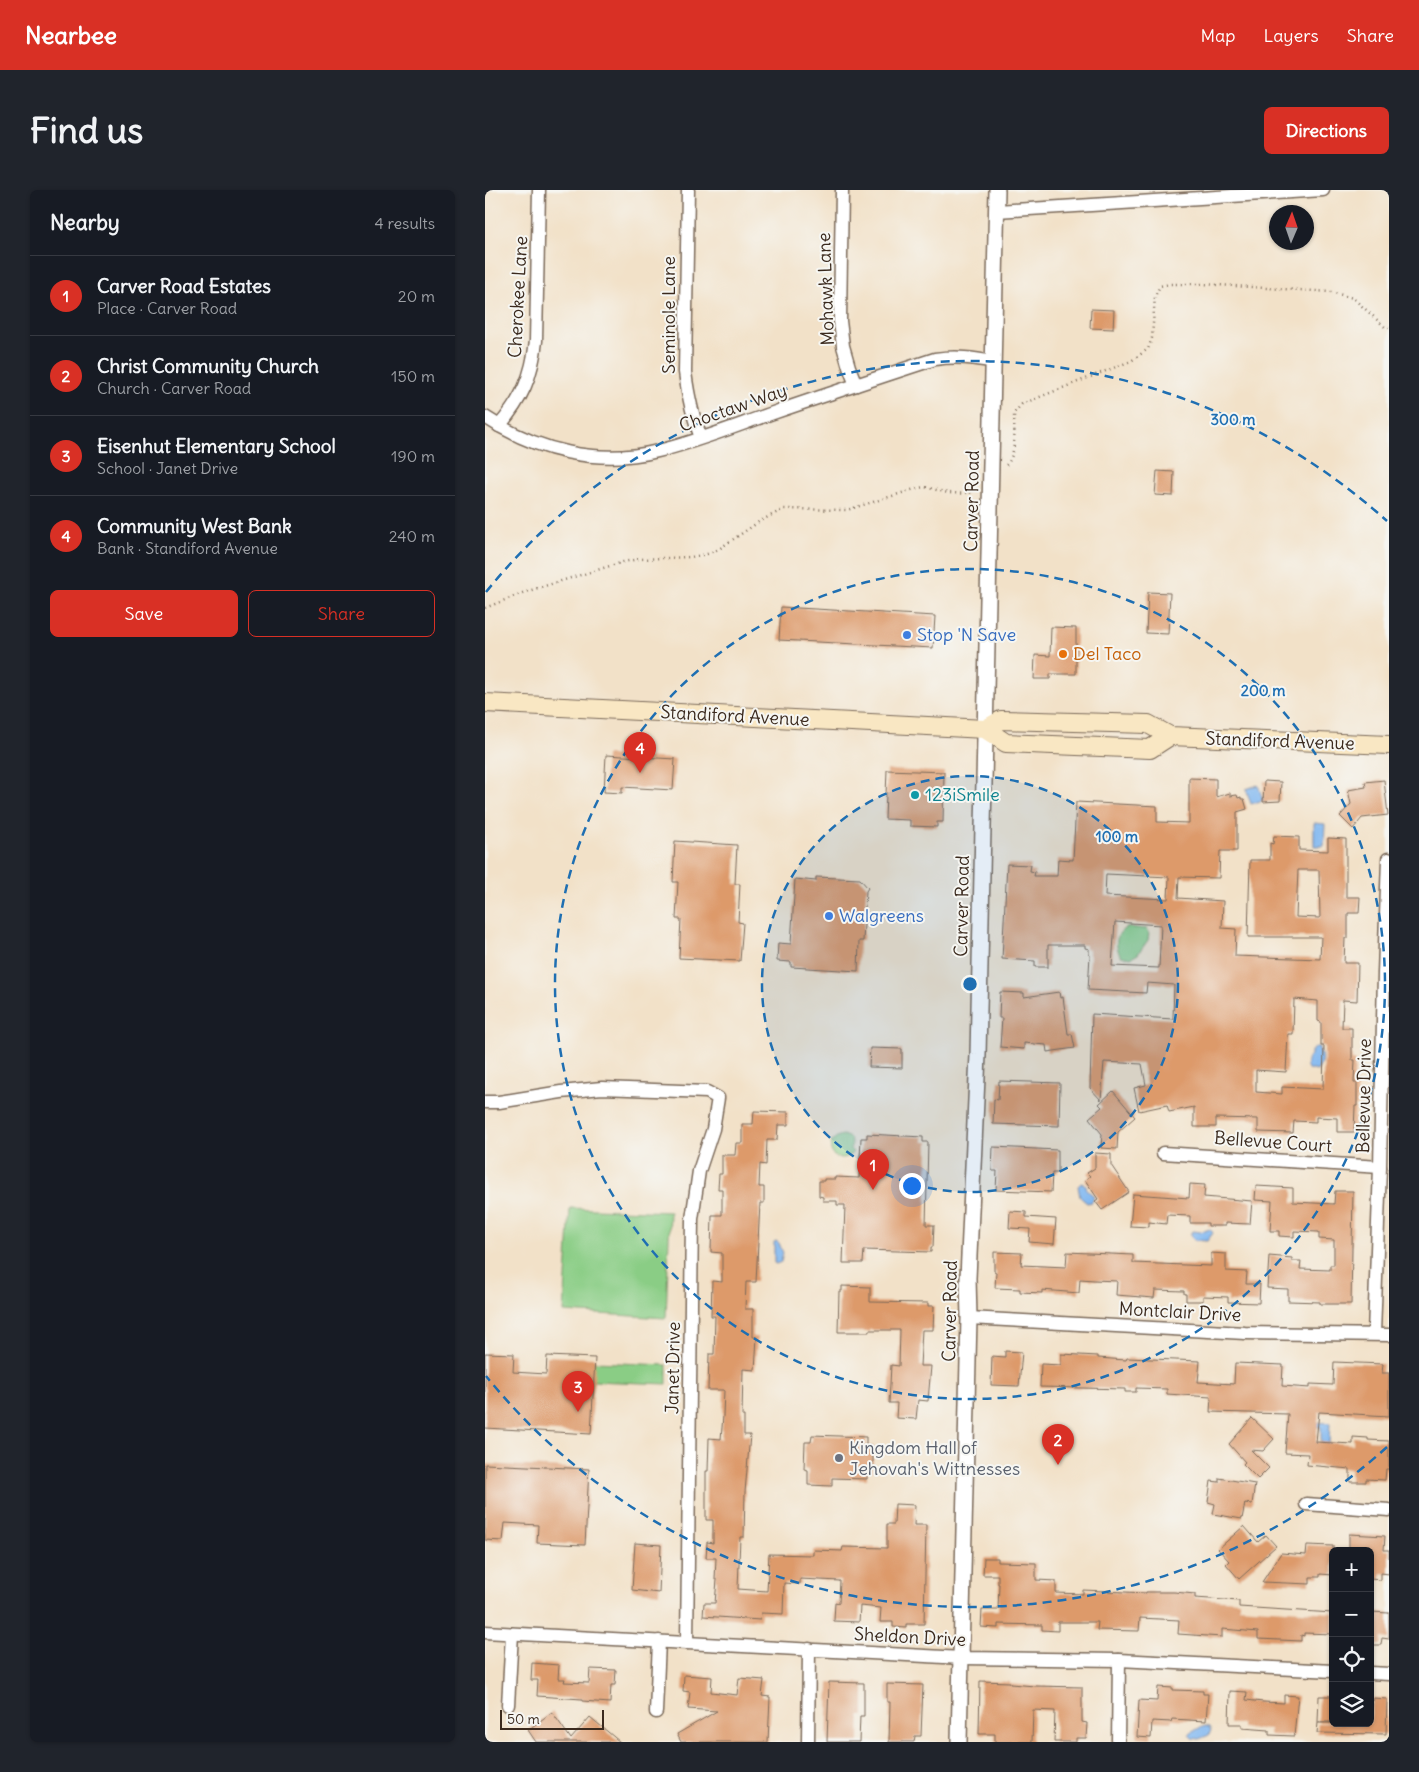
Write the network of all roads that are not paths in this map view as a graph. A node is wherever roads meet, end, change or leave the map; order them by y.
1 (539, 190) edge
2 (688, 190) edge
3 (842, 190) edge
4 (997, 190) edge
5 (1314, 190) edge
6 (1323, 190) edge
7 (1161, 195) edge
8 (997, 211) junction
9 (994, 362) junction
10 (856, 385) junction
11 (485, 418) edge
12 (499, 426) junction
13 (701, 437) junction
14 (485, 703) edge
15 (985, 729) junction
16 (1170, 736) junction
17 (1389, 745) edge
18 (1388, 859) edge
19 (1386, 996) edge
20 (485, 1102) edge
21 (1163, 1153) dead end
22 (1380, 1167) junction
23 (969, 1318) junction
24 (1374, 1334) junction
25 (1389, 1335) edge
26 (1306, 1504) dead end
27 (1389, 1510) edge
28 (485, 1632) edge
29 (511, 1634) junction
30 (659, 1642) junction
31 (687, 1643) junction
32 (809, 1649) junction
33 (962, 1658) junction
34 (1119, 1660) junction
35 (1329, 1671) edge
36 (1374, 1673) edge
37 (1389, 1674) edge
38 (508, 1705) dead end
39 (656, 1712) dead end
40 (808, 1742) edge
41 (959, 1742) edge
42 (1118, 1742) edge

1 - 12 street, Cherokee Lane
2 - 13 street, Seminole Lane
3 - 10 street, Mohawk Lane
4 - 8 street, Carver Road
5 - 6 street
5 - 7 street
7 - 8 street
8 - 9 street, Carver Road
9 - 10 street, Choctaw Way
9 - 15 street, Carver Road
10 - 13 street, Choctaw Way
11 - 12 street, Choctaw Way
12 - 13 street, Choctaw Way
14 - 15 main road, Standiford Avenue
15 - 16 main road, Standiford Avenue
15 - 16 main road
15 - 23 street, Carver Road
16 - 17 main road, Standiford Avenue
18 - 19 street, Bellevue Drive
19 - 22 street, Bellevue Drive
20 - 31 street, Janet Drive
21 - 22 street, Bellevue Court
22 - 24 street, Bellevue Drive
23 - 24 street, Montclair Drive
23 - 33 street, Carver Road
24 - 25 street, Montclair Drive
26 - 27 street
28 - 29 street, Sheldon Drive
29 - 30 street, Sheldon Drive
29 - 38 street
30 - 31 street, Sheldon Drive
30 - 39 street
31 - 32 street, Sheldon Drive
32 - 33 street, Sheldon Drive
32 - 40 street
33 - 34 street, Sheldon Drive
33 - 41 street, Carver Road
34 - 35 street, Sheldon Drive
34 - 42 street
36 - 37 street

